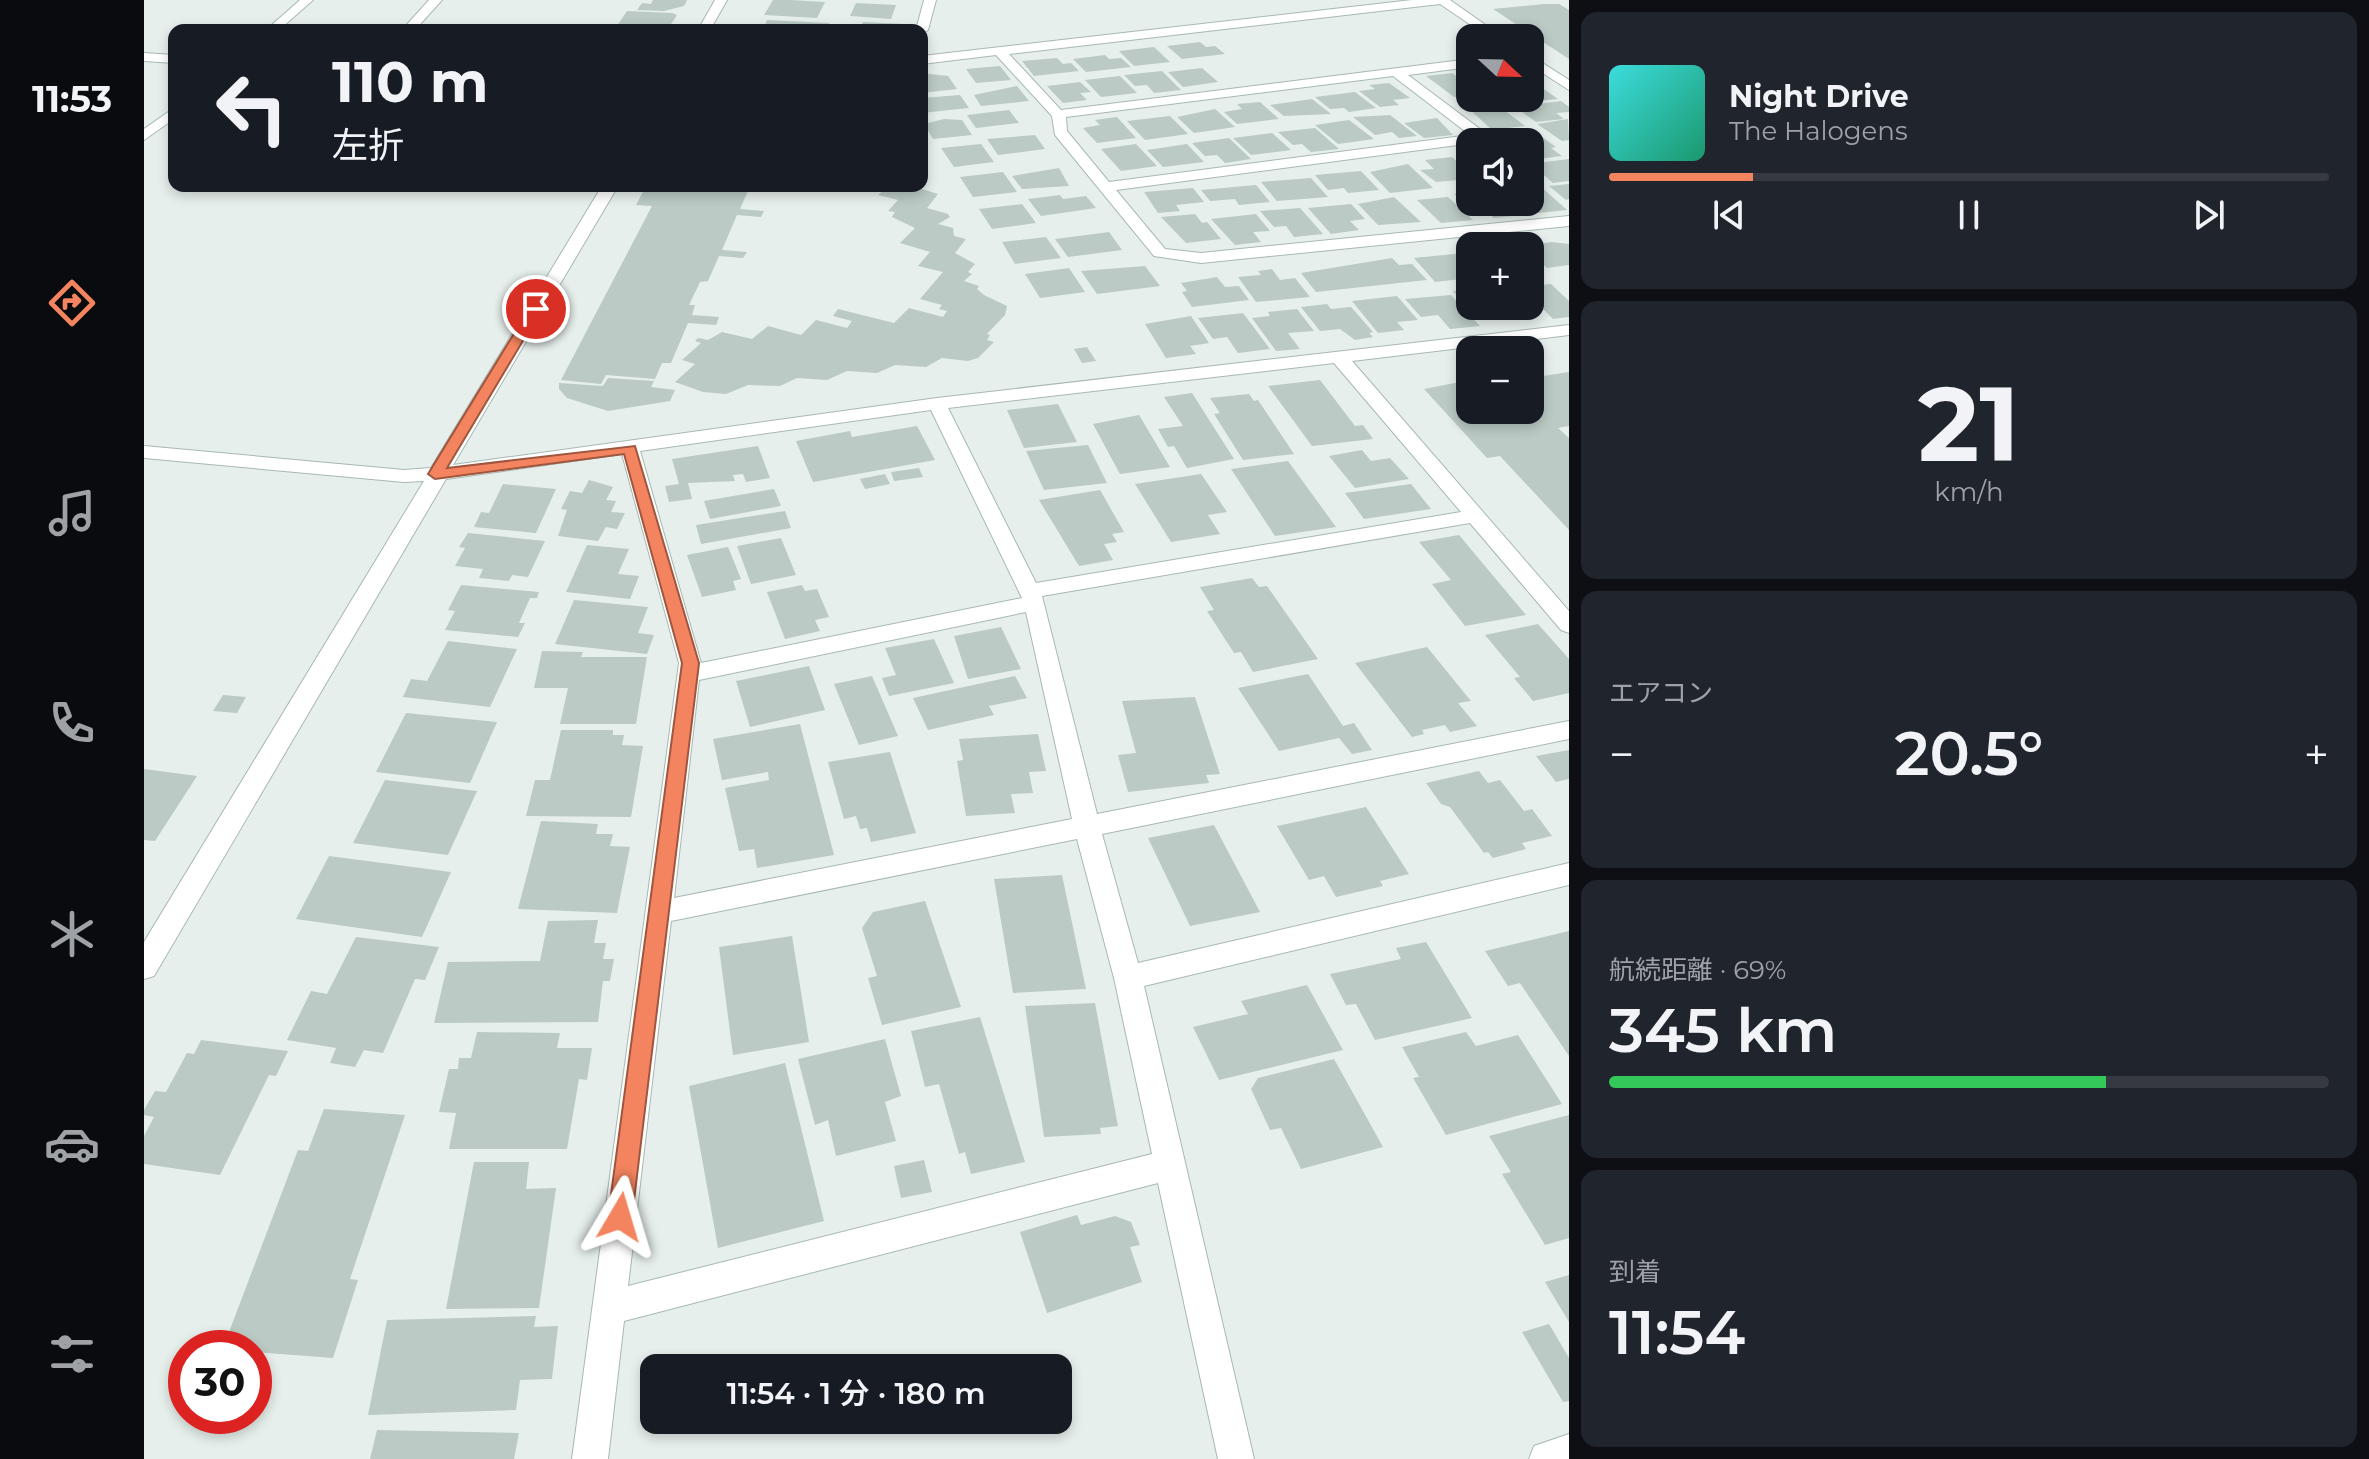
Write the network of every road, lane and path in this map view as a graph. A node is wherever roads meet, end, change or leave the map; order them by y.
1 (307, 0) edge
2 (436, 0) edge
3 (721, 0) edge
4 (930, 0) edge
5 (1442, 0) edge
6 (279, 24) edge
7 (414, 24) edge
8 (707, 24) edge
9 (924, 24) edge
10 (1477, 24) edge
11 (999, 51) junction
12 (144, 57) edge
13 (168, 59) edge
14 (928, 59) edge
15 (1456, 65) edge
16 (1544, 69) edge
17 (1396, 72) junction
18 (1569, 86) edge
19 (1059, 114) junction
20 (168, 117) edge
21 (144, 136) edge
22 (1106, 187) junction
23 (606, 192) edge
24 (1569, 221) edge
25 (1569, 330) edge
26 (1339, 357) junction
27 (937, 404) junction
28 (630, 449) junction
29 (144, 452) edge
30 (435, 474) junction
31 (1476, 516) junction
32 (1032, 597) junction
33 (1569, 625) edge
34 (689, 674) junction
35 (1569, 730) edge
36 (1087, 827) junction
37 (1569, 874) edge
38 (659, 912) junction
39 (144, 967) edge
40 (1128, 978) junction
41 (1170, 1165) junction
42 (609, 1308) junction
43 (1569, 1452) edge
44 (590, 1459) edge
45 (1236, 1459) edge
46 (1547, 1459) edge

1 - 6 street
2 - 7 street
3 - 8 street
4 - 9 street
5 - 10 street
5 - 11 street
11 - 14 street
11 - 19 street
12 - 13 street
15 - 17 street
16 - 18 street
17 - 19 street
17 - 22 street
19 - 22 street
20 - 21 street
22 - 24 street
23 - 30 street
25 - 26 street
26 - 27 street
26 - 31 street
27 - 28 street
27 - 32 street
28 - 30 street
28 - 34 street
29 - 30 street
30 - 39 street
31 - 32 street
31 - 33 street
32 - 34 street
32 - 36 street
34 - 38 street
35 - 36 street
36 - 38 street
36 - 40 street
37 - 40 street
38 - 42 street
40 - 41 street
41 - 42 street
41 - 45 street
42 - 44 street
43 - 46 street

